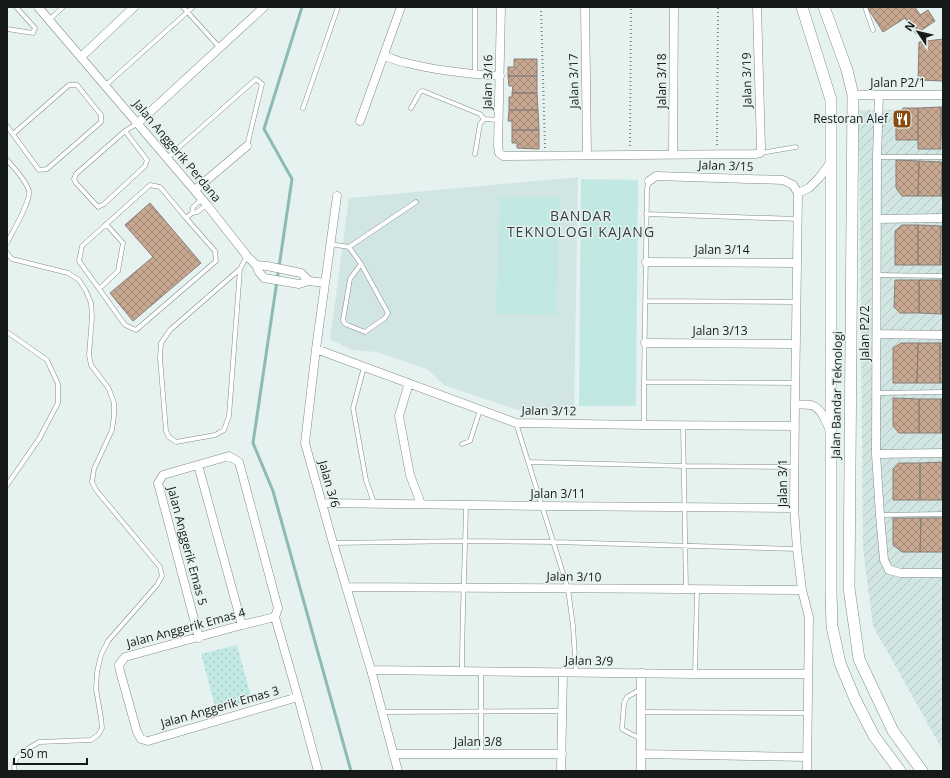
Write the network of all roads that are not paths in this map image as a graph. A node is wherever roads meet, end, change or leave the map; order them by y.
1 (16, 7) edge
2 (38, 7) edge
3 (63, 7) edge
4 (134, 7) edge
5 (183, 7) edge
6 (193, 7) edge
7 (264, 7) edge
8 (338, 7) edge
9 (401, 7) edge
10 (475, 7) edge
11 (501, 7) edge
12 (585, 7) edge
13 (674, 7) edge
14 (757, 7) edge
15 (802, 7) edge
16 (824, 7) edge
17 (865, 7) edge
18 (187, 12) junction
19 (49, 20) junction
20 (7, 29) edge
21 (873, 30) dead end
22 (220, 48) junction
23 (384, 56) junction
24 (81, 57) junction
25 (475, 74) junction
26 (500, 76) junction
27 (106, 85) junction
28 (879, 95) junction
29 (943, 95) edge
30 (853, 96) junction
31 (303, 108) dead end
32 (411, 108) dead end
33 (484, 119) junction
34 (499, 120) junction
35 (360, 121) dead end
36 (138, 123) junction
37 (7, 126) edge
38 (125, 131) junction
39 (13, 134) junction
40 (247, 146) joint
41 (796, 147) dead end
42 (760, 153) junction
43 (475, 154) dead end
44 (673, 154) junction
45 (587, 155) junction
46 (877, 157) junction
47 (943, 157) edge
48 (168, 158) junction
49 (7, 160) edge
50 (831, 162) junction
51 (649, 180) joint
52 (194, 190) junction
53 (798, 193) junction
54 (337, 196) dead end
55 (205, 202) junction
56 (416, 202) dead end
57 (192, 213) junction
58 (646, 214) junction
59 (186, 218) junction
60 (943, 218) edge
61 (798, 219) junction
62 (877, 219) junction
63 (106, 224) junction
64 (7, 243) edge
65 (330, 244) junction
66 (349, 247) junction
67 (7, 253) edge
68 (247, 256) junction
69 (646, 262) junction
70 (797, 263) junction
71 (361, 264) junction
72 (256, 265) junction
73 (240, 269) junction
74 (878, 275) junction
75 (943, 276) edge
76 (309, 281) junction
77 (325, 282) junction
78 (99, 289) junction
79 (645, 301) junction
80 (796, 302) junction
81 (7, 332) edge
82 (877, 334) junction
83 (943, 336) edge
84 (645, 343) junction
85 (796, 344) junction
86 (316, 350) junction
87 (364, 367) junction
88 (644, 382) junction
89 (409, 383) junction
90 (795, 383) junction
91 (943, 392) edge
92 (877, 393) junction
93 (795, 404) junction
94 (480, 409) junction
95 (516, 423) junction
96 (644, 425) junction
97 (684, 426) junction
98 (795, 426) junction
99 (831, 432) junction
100 (462, 444) dead end
101 (943, 453) edge
102 (876, 454) junction
103 (850, 456) junction
104 (831, 461) junction
105 (529, 462) junction
106 (198, 465) junction
107 (684, 466) junction
108 (794, 467) junction
109 (7, 485) edge
110 (322, 503) junction
111 (374, 504) junction
112 (421, 504) junction
113 (466, 505) junction
114 (542, 506) junction
115 (685, 507) junction
116 (794, 508) junction
117 (943, 514) edge
118 (880, 515) junction
119 (465, 541) junction
120 (554, 542) junction
121 (333, 543) junction
122 (686, 545) junction
123 (797, 549) junction
124 (943, 573) edge
125 (346, 587) junction
126 (463, 587) junction
127 (568, 589) junction
128 (686, 590) junction
129 (697, 590) junction
130 (802, 590) junction
131 (275, 617) junction
132 (242, 625) junction
133 (199, 638) junction
134 (370, 670) junction
135 (462, 671) junction
136 (481, 671) junction
137 (563, 672) junction
138 (576, 672) junction
139 (641, 673) junction
140 (695, 674) junction
141 (808, 674) junction
142 (641, 688) junction
143 (298, 697) junction
144 (481, 711) junction
145 (562, 711) junction
146 (382, 712) junction
147 (641, 712) junction
148 (807, 713) junction
149 (641, 739) junction
150 (148, 741) joint
151 (393, 754) junction
152 (481, 754) junction
153 (562, 754) junction
154 (640, 754) junction
155 (807, 757) junction
156 (15, 771) edge
157 (318, 771) edge
158 (398, 771) edge
159 (561, 771) edge
160 (641, 771) edge
161 (807, 771) edge
162 (900, 771) edge
163 (922, 771) edge

1 - 20 lane
2 - 19 street, Jalan Anggerik Perdana
3 - 19 lane
4 - 24 street
5 - 18 lane
6 - 18 lane
7 - 22 street
8 - 31 lane
9 - 23 street
10 - 25 lane
11 - 26 street, Jalan 3/16
12 - 45 street, Jalan 3/17
13 - 44 street, Jalan 3/18
14 - 42 street, Jalan 3/19
15 - 50 street, Jalan Bandar Teknologi
16 - 30 street, Jalan Bandar Teknologi
17 - 21 lane
18 - 22 lane
18 - 27 lane
19 - 24 street, Jalan Anggerik Perdana
22 - 36 street
23 - 25 street
23 - 35 street
24 - 27 street, Jalan Anggerik Perdana
25 - 26 street
26 - 34 street, Jalan 3/16
27 - 36 street, Jalan Anggerik Perdana
28 - 29 street, Jalan P2/1
28 - 30 street, Jalan P2/1
28 - 46 street, Jalan P2/2
30 - 103 street, Jalan Bandar Teknologi
32 - 33 lane
33 - 34 lane
33 - 43 lane
34 - 45 street, Jalan 3/16
36 - 38 lane
36 - 48 street, Jalan Anggerik Perdana
37 - 39 lane
38 - 38 lane
39 - 39 lane
40 - 48 lane
40 - 52 street
41 - 42 lane
42 - 44 street
44 - 45 street
46 - 47 lane
46 - 62 street, Jalan P2/2
48 - 52 street, Jalan Anggerik Perdana
49 - 64 lane
50 - 53 street
50 - 99 street, Jalan Bandar Teknologi
51 - 53 street, Jalan 3/15
51 - 58 lane
52 - 55 street, Jalan Anggerik Perdana
53 - 61 street, Jalan 3/1
54 - 65 street, Jalan 3/6
55 - 57 lane
55 - 57 lane
55 - 68 street, Jalan Anggerik Perdana
56 - 66 lane
57 - 59 lane
58 - 61 lane
58 - 69 lane
59 - 63 lane
59 - 78 lane
60 - 62 street
61 - 70 street, Jalan 3/1
62 - 74 street, Jalan P2/2
63 - 78 lane
63 - 78 lane
65 - 66 lane
65 - 77 street, Jalan 3/6
66 - 71 lane
67 - 156 lane
68 - 72 street, Jalan Anggerik Perdana
68 - 73 lane
69 - 70 street, Jalan 3/14
69 - 79 lane
70 - 80 street, Jalan 3/1
71 - 71 lane
72 - 76 street
72 - 76 street, Jalan Anggerik Perdana
73 - 73 lane
74 - 75 lane
74 - 82 street, Jalan P2/2
76 - 77 street, Jalan Anggerik Perdana
77 - 86 street, Jalan 3/6
79 - 80 lane
79 - 84 lane
80 - 85 street, Jalan 3/1
81 - 109 lane
82 - 83 street
82 - 92 street, Jalan P2/2
84 - 85 street, Jalan 3/13
84 - 88 lane
85 - 90 street, Jalan 3/1
86 - 87 street, Jalan 3/12
86 - 110 street, Jalan 3/6
87 - 89 street, Jalan 3/12
87 - 111 lane
88 - 90 lane
88 - 96 lane
89 - 94 street, Jalan 3/12
89 - 112 street
90 - 93 street, Jalan 3/1
91 - 92 lane
92 - 102 street, Jalan P2/2
93 - 98 street, Jalan 3/1
93 - 99 street
94 - 95 street, Jalan 3/12
94 - 100 lane
95 - 96 street, Jalan 3/12
95 - 105 lane
96 - 97 street, Jalan 3/12
97 - 98 street, Jalan 3/12
97 - 107 lane
98 - 108 street, Jalan 3/1
99 - 104 street, Jalan Bandar Teknologi
101 - 102 street
102 - 118 street, Jalan P2/2
103 - 104 street
103 - 163 street, Jalan Bandar Teknologi
104 - 162 street, Jalan Bandar Teknologi
105 - 107 lane
105 - 114 lane
106 - 131 street
106 - 132 street
106 - 133 street, Jalan Anggerik Emas 5
107 - 108 lane
107 - 115 lane
108 - 116 street, Jalan 3/1
110 - 111 street, Jalan 3/11
110 - 121 street, Jalan 3/6
111 - 112 street, Jalan 3/11
112 - 113 street, Jalan 3/11
113 - 114 street, Jalan 3/11
113 - 119 lane
114 - 115 street, Jalan 3/11
114 - 120 lane
115 - 116 street, Jalan 3/11
115 - 122 lane
116 - 123 street, Jalan 3/1
117 - 118 lane
118 - 124 street, Jalan P2/2
119 - 120 lane
119 - 121 lane
119 - 126 lane
120 - 122 lane
120 - 127 lane
121 - 125 street, Jalan 3/6
122 - 123 lane
122 - 128 lane
123 - 130 street, Jalan 3/1
125 - 126 street, Jalan 3/10
125 - 134 street, Jalan 3/6
126 - 127 street, Jalan 3/10
126 - 135 lane
127 - 128 street, Jalan 3/10
127 - 138 lane
128 - 129 street, Jalan 3/10
129 - 130 street, Jalan 3/10
129 - 140 lane
130 - 141 street, Jalan 3/1
131 - 132 street, Jalan Anggerik Emas 4
131 - 143 street
132 - 133 street, Jalan Anggerik Emas 4
133 - 150 street, Jalan Anggerik Emas 4
134 - 135 street, Jalan 3/9
134 - 146 street, Jalan 3/6
135 - 136 street, Jalan 3/9
136 - 137 street, Jalan 3/9
136 - 144 lane
137 - 138 street, Jalan 3/9
137 - 145 street
138 - 139 street, Jalan 3/9
139 - 140 street, Jalan 3/9
139 - 142 street
140 - 141 street, Jalan 3/9
141 - 148 street, Jalan 3/1
142 - 147 street
142 - 149 lane
143 - 150 street, Jalan Anggerik Emas 3
143 - 157 street
144 - 145 lane
144 - 146 lane
144 - 152 lane
145 - 153 street
146 - 151 street, Jalan 3/6
147 - 148 lane
147 - 149 street
148 - 155 street, Jalan 3/1
149 - 154 street
151 - 152 street, Jalan 3/8
151 - 158 street, Jalan 3/6
152 - 153 street, Jalan 3/8
153 - 159 street
154 - 155 street
154 - 160 street
155 - 161 street, Jalan 3/1

